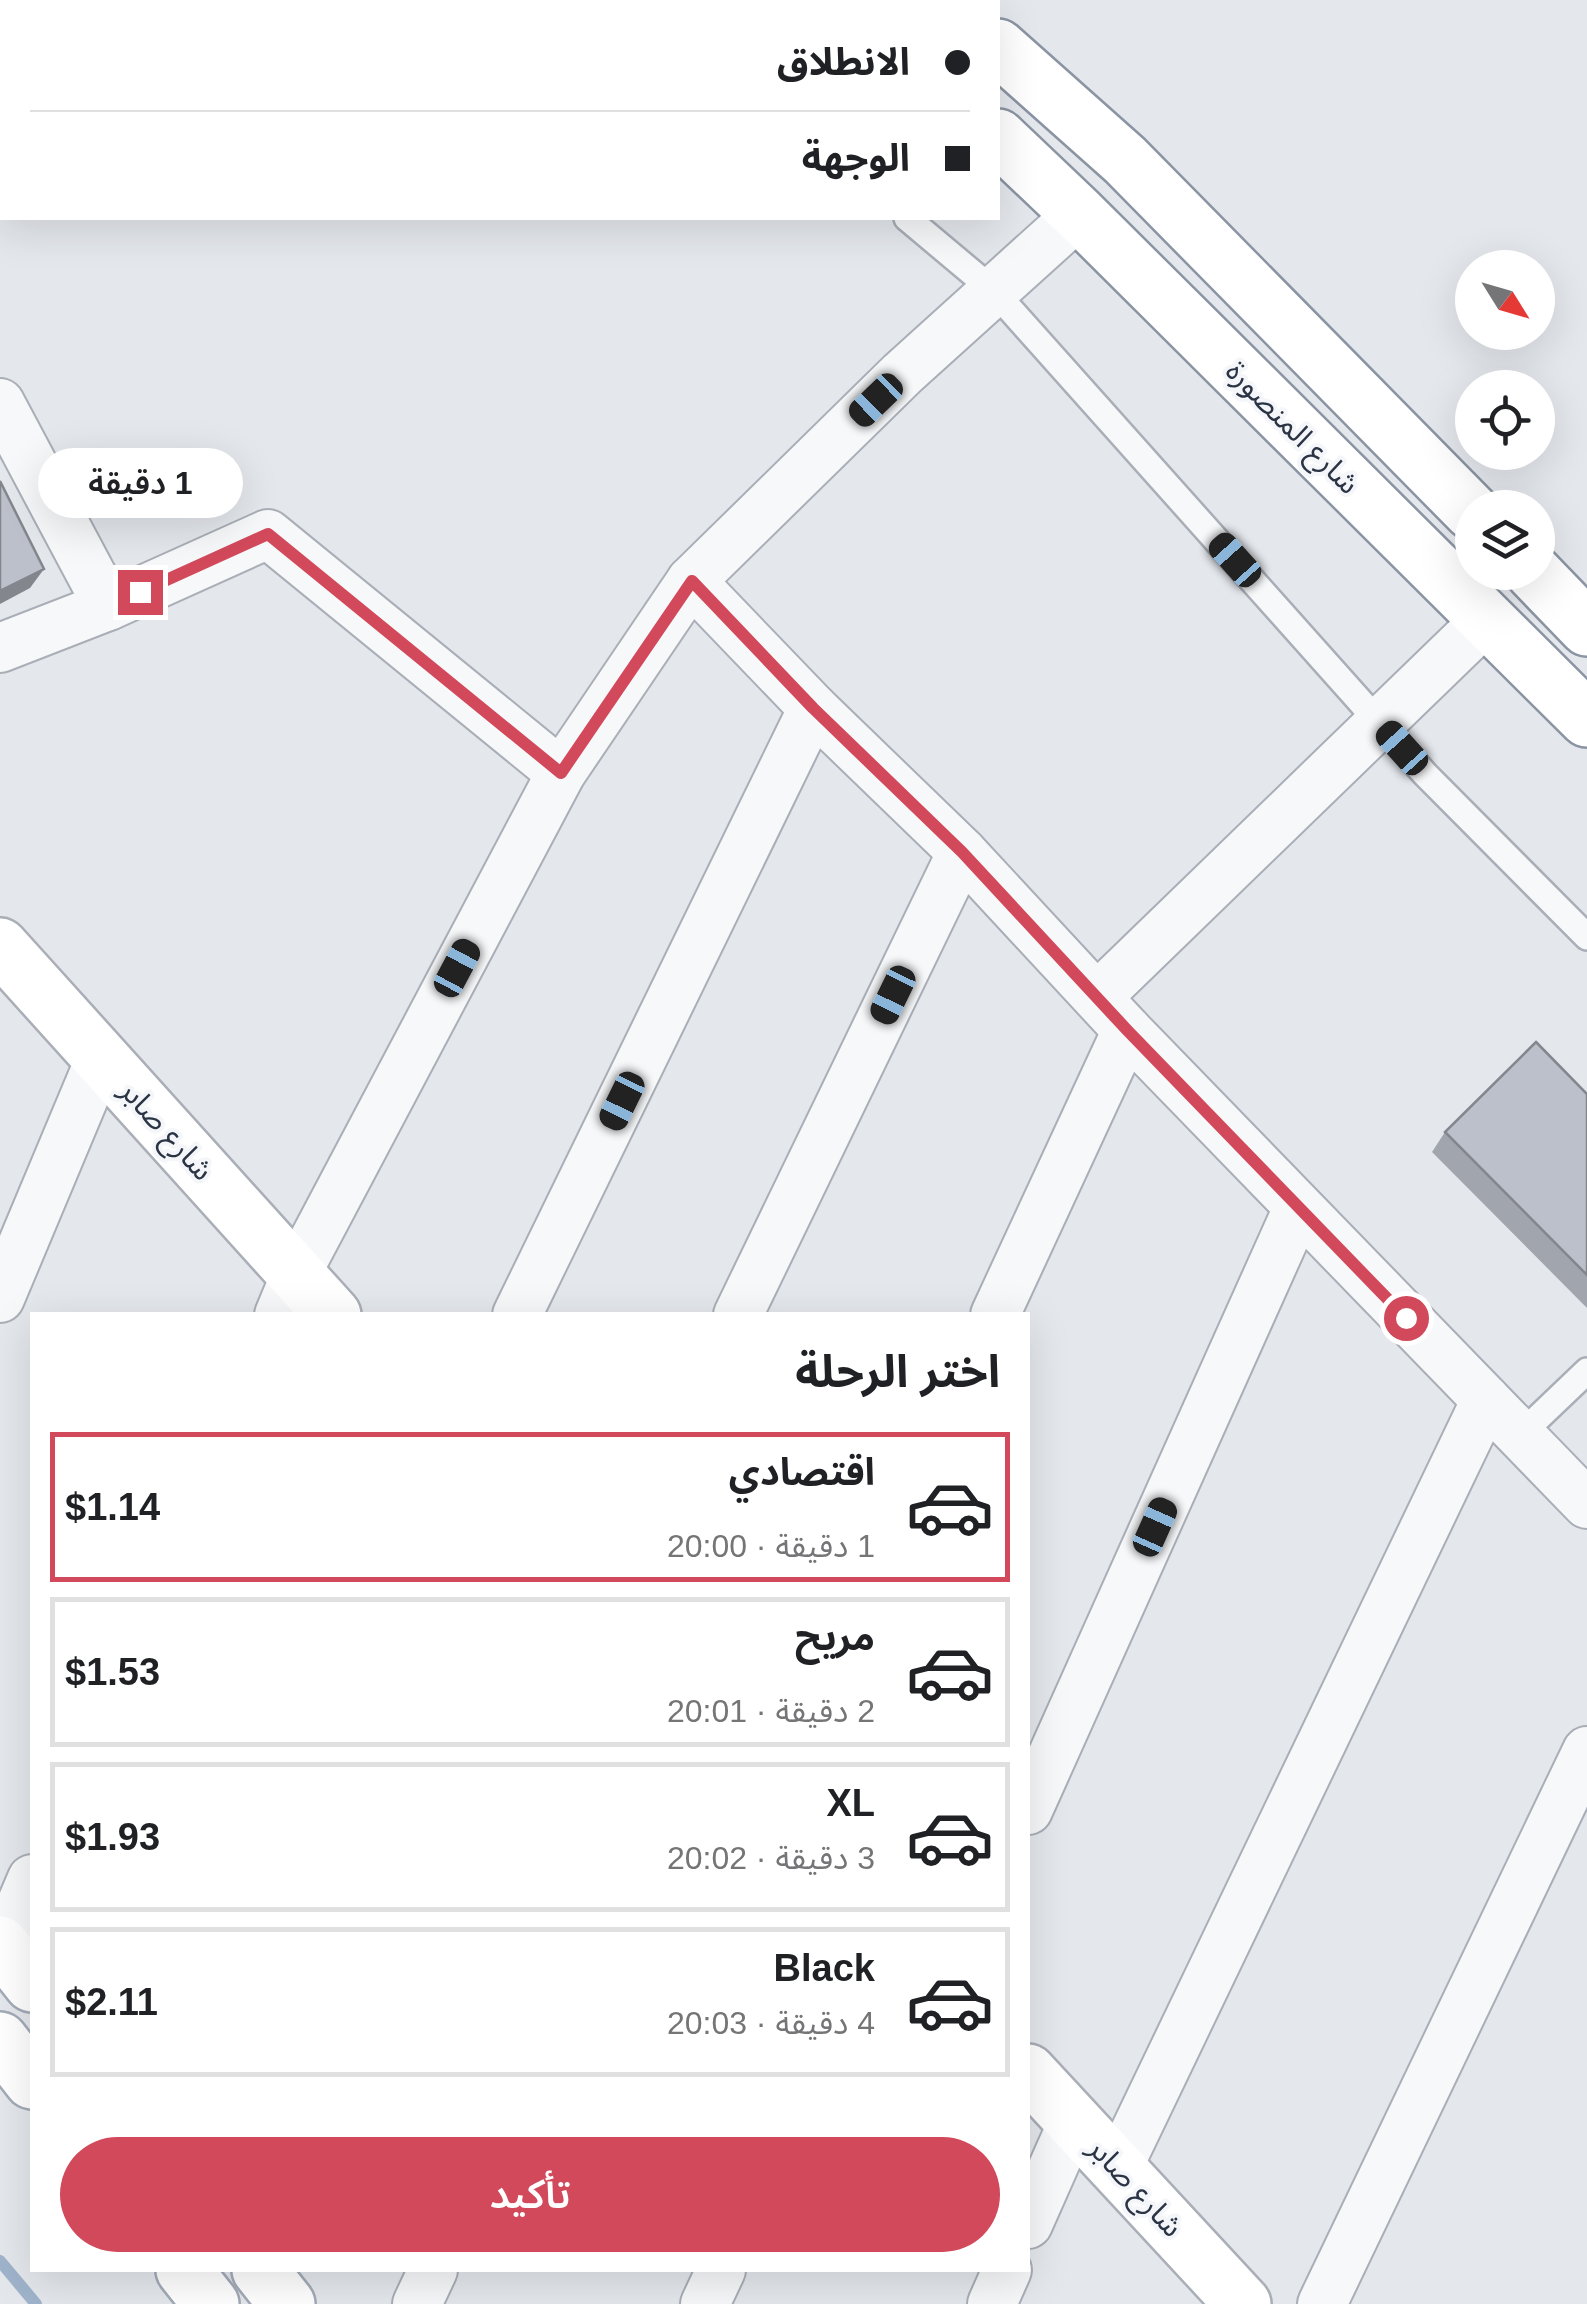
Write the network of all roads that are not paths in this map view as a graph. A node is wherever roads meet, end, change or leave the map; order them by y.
1 (1000, 49) edge
2 (1000, 140) edge
3 (1079, 214) junction
4 (909, 220) edge
5 (994, 291) junction
6 (0, 403) edge
7 (1455, 495) edge
8 (692, 581) junction
9 (1550, 590) edge
10 (108, 606) junction
11 (1486, 620) junction
12 (1587, 628) edge
13 (0, 648) edge
14 (813, 708) junction
15 (1587, 719) edge
16 (1380, 723) junction
17 (561, 773) junction
18 (962, 852) junction
19 (1587, 938) edge
20 (0, 946) edge
21 (1112, 1014) junction
22 (101, 1057) junction
23 (1298, 1208) junction
24 (287, 1295) edge
25 (0, 1298) edge
26 (326, 1312) edge
27 (518, 1312) edge
28 (739, 1312) edge
29 (996, 1312) edge
30 (1587, 1371) edge
31 (1486, 1400) junction
32 (1520, 1435) junction
33 (1587, 1504) edge
34 (1587, 1751) edge
35 (1030, 1806) edge
36 (30, 1887) edge
37 (12, 1958) edge
38 (0, 2040) edge
39 (1030, 2074) edge
40 (30, 2078) edge
41 (1074, 2120) junction
42 (1118, 2167) junction
43 (1030, 2219) edge
44 (186, 2272) edge
45 (262, 2272) edge
46 (432, 2272) edge
47 (720, 2272) edge
48 (1006, 2272) edge
49 (211, 2304) edge
50 (287, 2304) edge
51 (417, 2304) edge
52 (706, 2304) edge
53 (992, 2304) edge
54 (1243, 2304) edge
55 (1322, 2304) edge

1 - 7 main road
2 - 3 main road, شارع المنصورة
3 - 5 street
3 - 11 main road, شارع المنصورة
4 - 5 lane
5 - 8 street
5 - 16 lane
6 - 10 street
8 - 14 street
8 - 17 street
9 - 12 main road
10 - 13 street
10 - 17 street
11 - 15 main road, شارع المنصورة
11 - 16 street
14 - 18 street
14 - 27 street
16 - 19 lane
16 - 21 street
17 - 24 street
18 - 21 street
18 - 28 street
20 - 22 main road, شارع صابر
21 - 23 street
21 - 29 street
22 - 24 main road, شارع صابر
22 - 25 street
23 - 31 street
23 - 35 street
24 - 26 main road, شارع صابر
30 - 32 lane
31 - 32 street
31 - 42 street
32 - 33 street
34 - 55 street
36 - 37 street
38 - 40 main road
39 - 41 main road, شارع صابر
41 - 42 main road, شارع صابر
41 - 43 street
42 - 54 main road, شارع صابر
44 - 49 main road
45 - 50 main road
46 - 51 street
47 - 52 street
48 - 53 street

